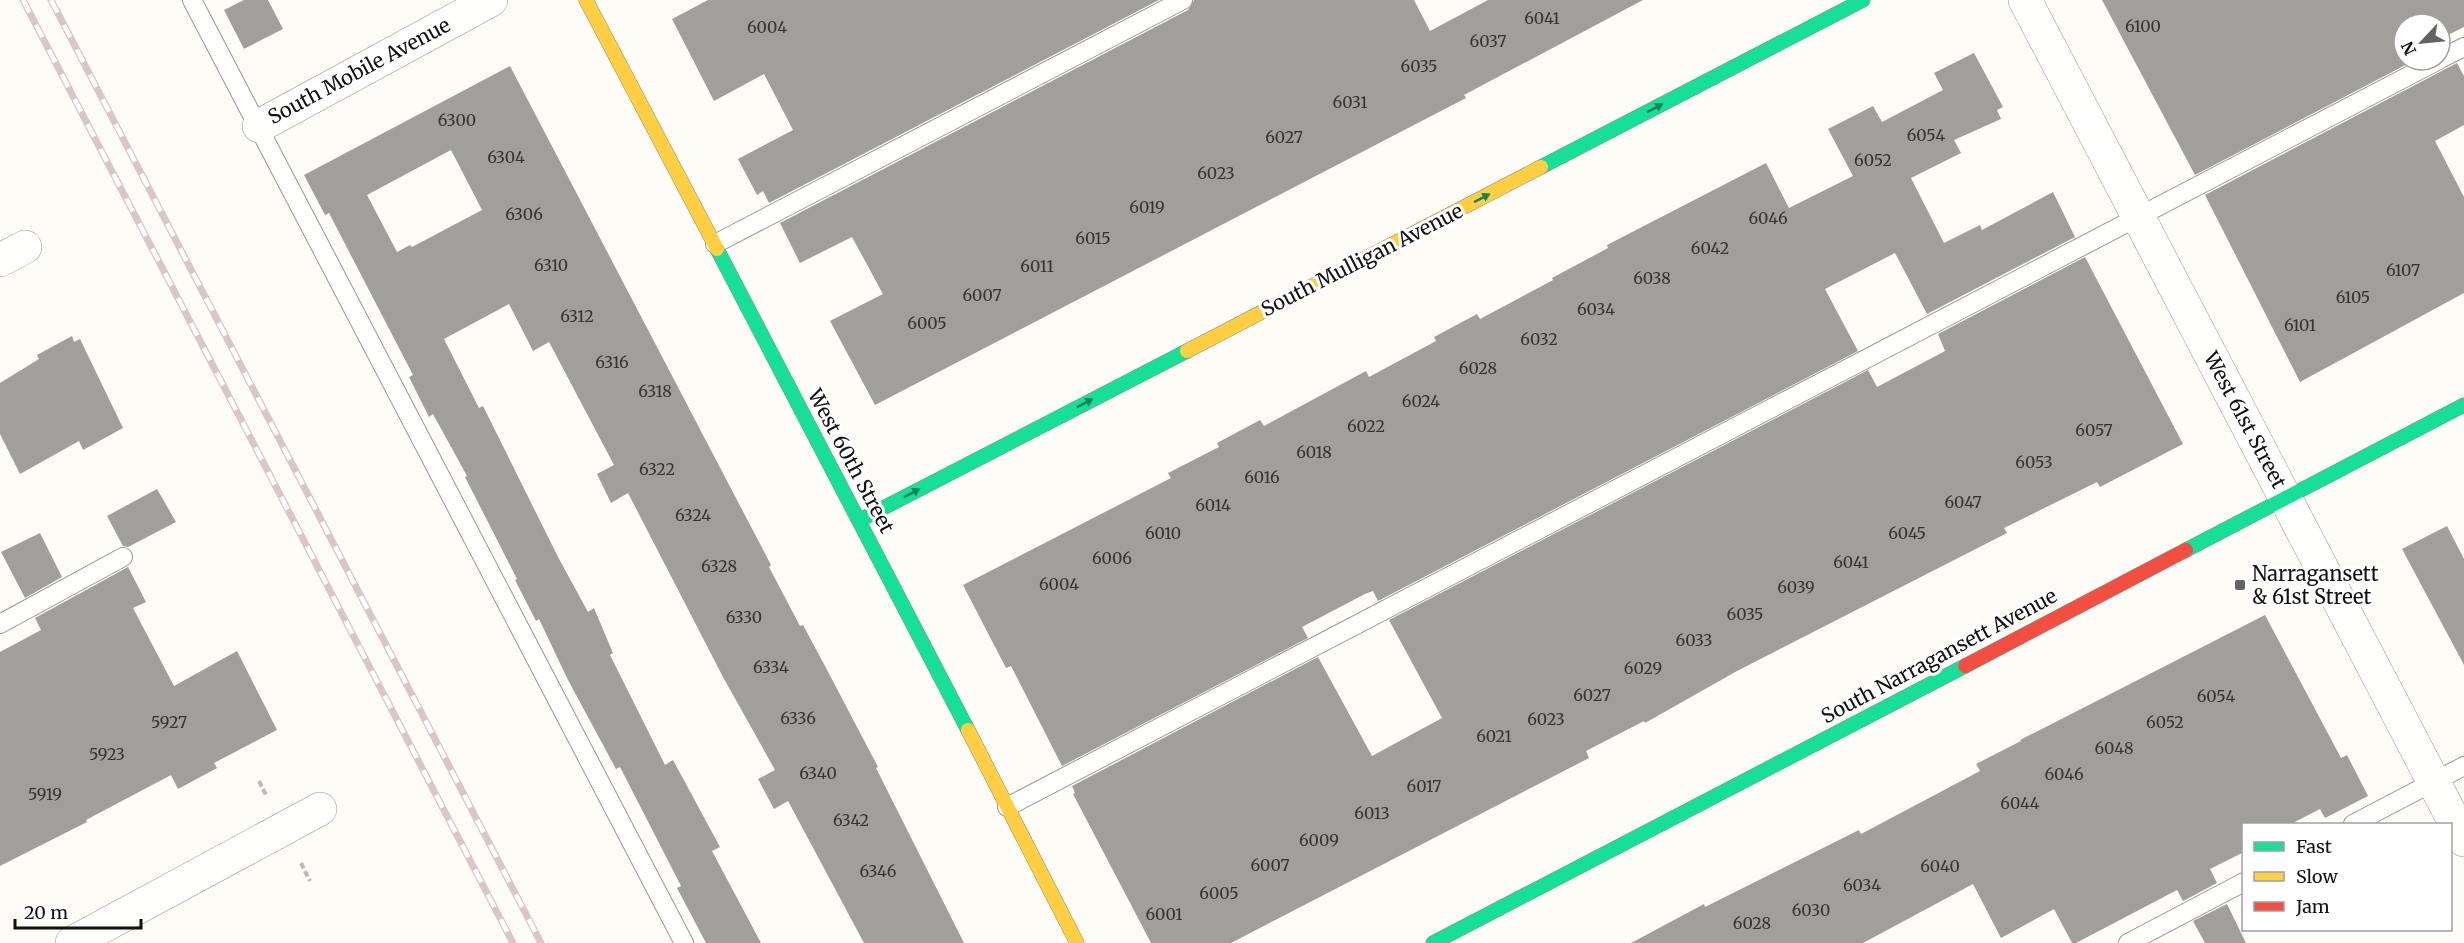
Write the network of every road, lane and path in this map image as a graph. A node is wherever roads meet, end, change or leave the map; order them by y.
1 (192, 0) edge
2 (491, 0) edge
3 (586, 0) edge
4 (1184, 0) edge
5 (1863, 0) edge
6 (2025, 0) edge
7 (2416, 72) edge
8 (259, 126) junction
9 (2139, 217) junction
10 (714, 244) junction
11 (2464, 405) edge
12 (2286, 497) junction
13 (860, 520) junction
14 (123, 557) dead end
15 (0, 624) edge
16 (2464, 766) edge
17 (2434, 782) junction
18 (1007, 807) junction
19 (320, 809) dead end
20 (2357, 823) edge
21 (2464, 840) edge
22 (300, 859) dead end
23 (310, 881) dead end
24 (2242, 883) edge
25 (72, 943) edge
26 (684, 943) edge
27 (1077, 943) edge
28 (1433, 943) edge
29 (2128, 943) edge

1 - 8 lane
2 - 8 street, South Mobile Avenue
3 - 10 street, West 60th Street
4 - 10 lane
13 -> 5 street, South Mulligan Avenue
6 - 9 street, West 61st Street
7 - 9 lane
8 - 26 lane
9 - 12 street, West 61st Street
9 - 18 lane
10 - 13 street, West 60th Street
11 - 12 street, South Narragansett Avenue
12 - 17 street, West 61st Street
12 - 28 street, South Narragansett Avenue
13 - 18 street, West 60th Street
14 - 15 lane
16 - 17 lane
17 - 20 lane
17 - 21 street, West 61st Street
18 - 27 street, West 60th Street
19 - 25 street
22 - 23 path
24 - 29 lane

